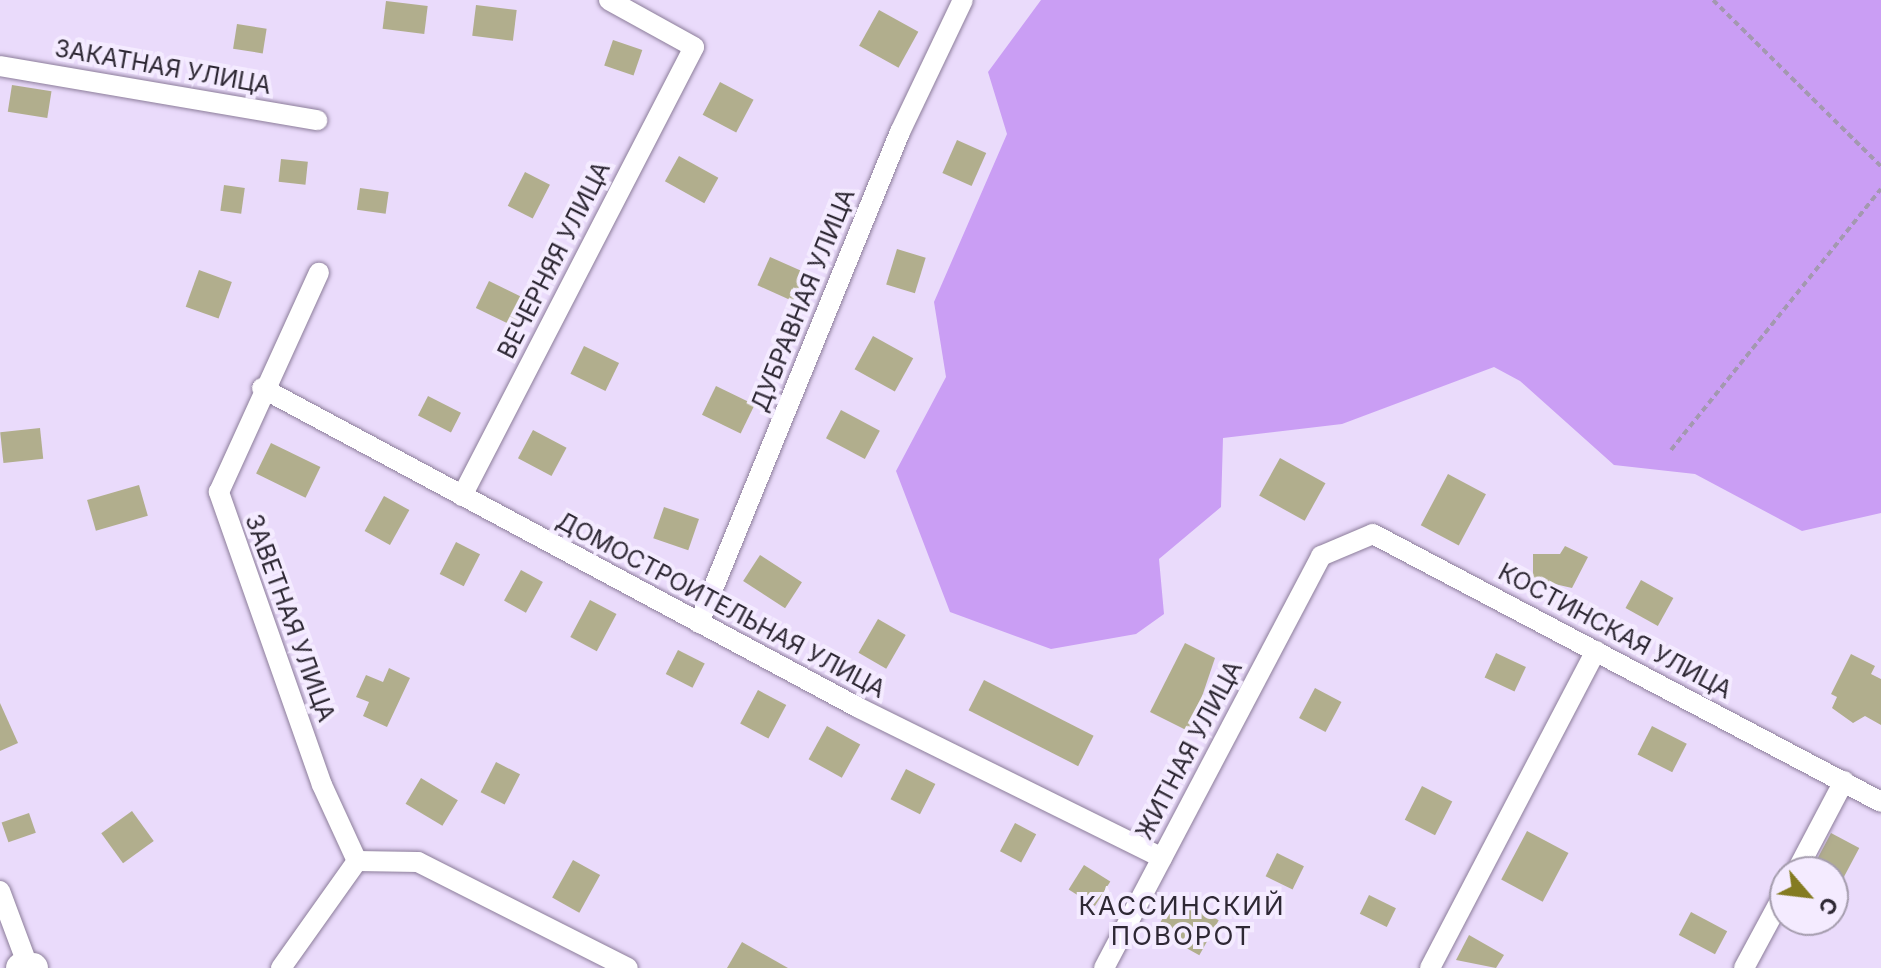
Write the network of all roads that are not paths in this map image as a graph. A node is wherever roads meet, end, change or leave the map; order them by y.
1 (609, 0) edge
2 (963, 0) edge
3 (0, 66) edge
4 (317, 120) dead end
5 (319, 273) dead end
6 (262, 388) junction
7 (462, 496) junction
8 (1321, 556) joint
9 (699, 623) junction
10 (1596, 651) junction
11 (1844, 781) junction
12 (1881, 802) edge
13 (1804, 856) edge
14 (1162, 858) junction
15 (357, 861) junction
16 (0, 891) edge
17 (1769, 922) edge
18 (27, 967) edge
19 (281, 968) edge
20 (628, 968) edge
21 (1104, 968) edge
22 (1430, 968) edge
23 (1744, 968) edge

1 - 7 street, ВЕЧЕРНЯЯ УЛИЦА
2 - 9 street, ДУБРАВНАЯ УЛИЦА
3 - 4 street, ЗАКАТНАЯ УЛИЦА
5 - 6 street, ЗАВЕТНАЯ УЛИЦА
6 - 7 street, ДОМОСТРОИТЕЛЬНАЯ УЛИЦА
6 - 15 street, ЗАВЕТНАЯ УЛИЦА
7 - 9 street, ДОМОСТРОИТЕЛЬНАЯ УЛИЦА
8 - 10 street, КОСТИНСКАЯ УЛИЦА
8 - 14 street, ЖИТНАЯ УЛИЦА
9 - 14 street, ДОМОСТРОИТЕЛЬНАЯ УЛИЦА
10 - 11 street, КОСТИНСКАЯ УЛИЦА
10 - 22 street
11 - 12 street, КОСТИНСКАЯ УЛИЦА
11 - 13 street
14 - 21 street, ЖИТНАЯ УЛИЦА
15 - 19 street
15 - 20 street
16 - 18 street
17 - 23 street

